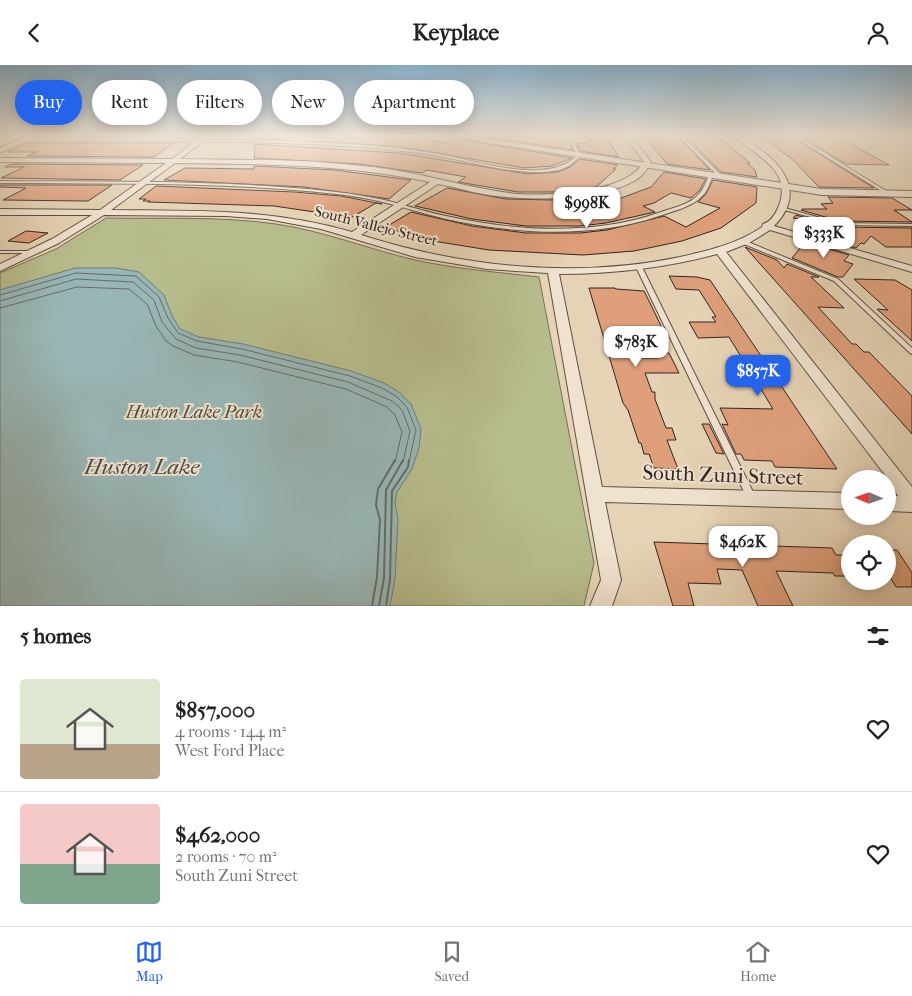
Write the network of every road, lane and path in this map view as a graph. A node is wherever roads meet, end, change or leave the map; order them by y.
1 (173, 161) edge
2 (183, 161) edge
3 (465, 161) edge
4 (572, 161) edge
5 (622, 161) edge
6 (647, 161) edge
7 (703, 161) edge
8 (771, 161) edge
9 (835, 161) edge
10 (648, 165) junction
11 (716, 176) junction
12 (437, 181) junction
13 (0, 182) edge
14 (141, 184) junction
15 (786, 187) junction
16 (889, 194) junction
17 (912, 194) edge
18 (399, 205) junction
19 (782, 208) junction
20 (0, 212) edge
21 (100, 213) junction
22 (912, 225) edge
23 (766, 226) junction
24 (354, 235) junction
25 (741, 241) junction
26 (720, 251) junction
27 (0, 252) edge
28 (37, 252) junction
29 (912, 262) edge
30 (898, 264) junction
31 (639, 267) junction
32 (0, 268) edge
33 (912, 269) edge
34 (554, 271) junction
35 (912, 352) edge
36 (595, 494) junction
37 (751, 497) junction
38 (912, 499) edge
39 (841, 501) edge
40 (896, 503) edge
41 (912, 504) edge
42 (601, 606) edge

1 - 14 street
2 - 12 street
3 - 4 lane
5 - 10 street
6 - 10 street
7 - 11 lane
8 - 15 street
9 - 16 lane
10 - 11 street
10 - 12 street
11 - 15 street
11 - 18 lane
12 - 18 street
13 - 14 lane
14 - 18 lane
14 - 21 street
15 - 16 street
15 - 19 street
16 - 17 street
18 - 24 street
19 - 22 lane
19 - 23 street, South Vallejo Street
20 - 21 street, South Vallejo Street
21 - 24 street, South Vallejo Street
21 - 28 street
23 - 25 street, South Vallejo Street
23 - 30 street
24 - 34 street, South Vallejo Street
25 - 26 street, South Vallejo Street
25 - 35 lane
26 - 31 street, South Vallejo Street
26 - 38 street
27 - 28 lane
28 - 32 street
29 - 30 street
30 - 33 street
31 - 34 street, South Vallejo Street
31 - 37 lane
34 - 36 street
36 - 37 street, South Zuni Street
36 - 42 street
37 - 39 street, South Zuni Street
40 - 41 street

